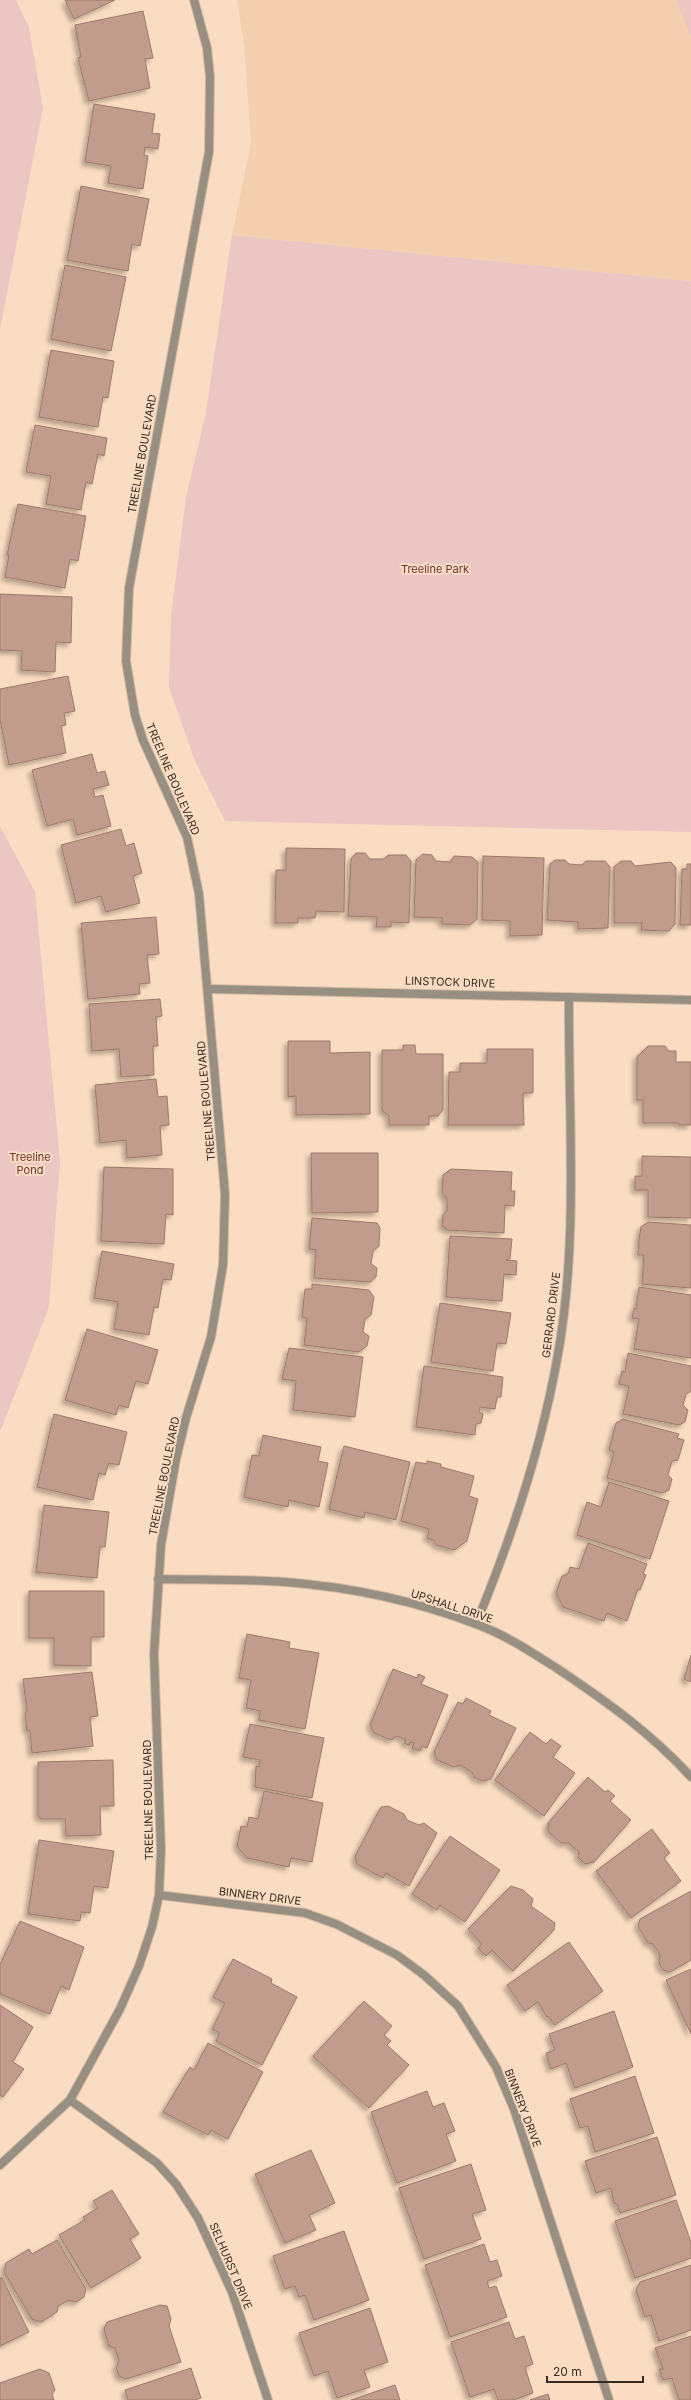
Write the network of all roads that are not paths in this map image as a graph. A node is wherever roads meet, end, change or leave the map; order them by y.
1 (194, 0) edge
2 (208, 989) junction
3 (569, 997) junction
4 (691, 1000) edge
5 (158, 1578) junction
6 (476, 1624) junction
7 (691, 1777) edge
8 (159, 1895) junction
9 (70, 2100) junction
10 (0, 2165) edge
11 (268, 2400) edge
12 (609, 2400) edge

1 - 2 street, TREELINE BOULEVARD
2 - 3 street, LINSTOCK DRIVE
2 - 5 street, TREELINE BOULEVARD
3 - 4 street, LINSTOCK DRIVE
3 - 6 street, GERRARD DRIVE
5 - 6 street, UPSHALL DRIVE
5 - 8 street, TREELINE BOULEVARD
6 - 7 street, UPSHALL DRIVE
8 - 9 street, TREELINE BOULEVARD
8 - 12 street, BINNERY DRIVE
9 - 10 street, TREELINE BOULEVARD
9 - 11 street, SELHURST DRIVE

